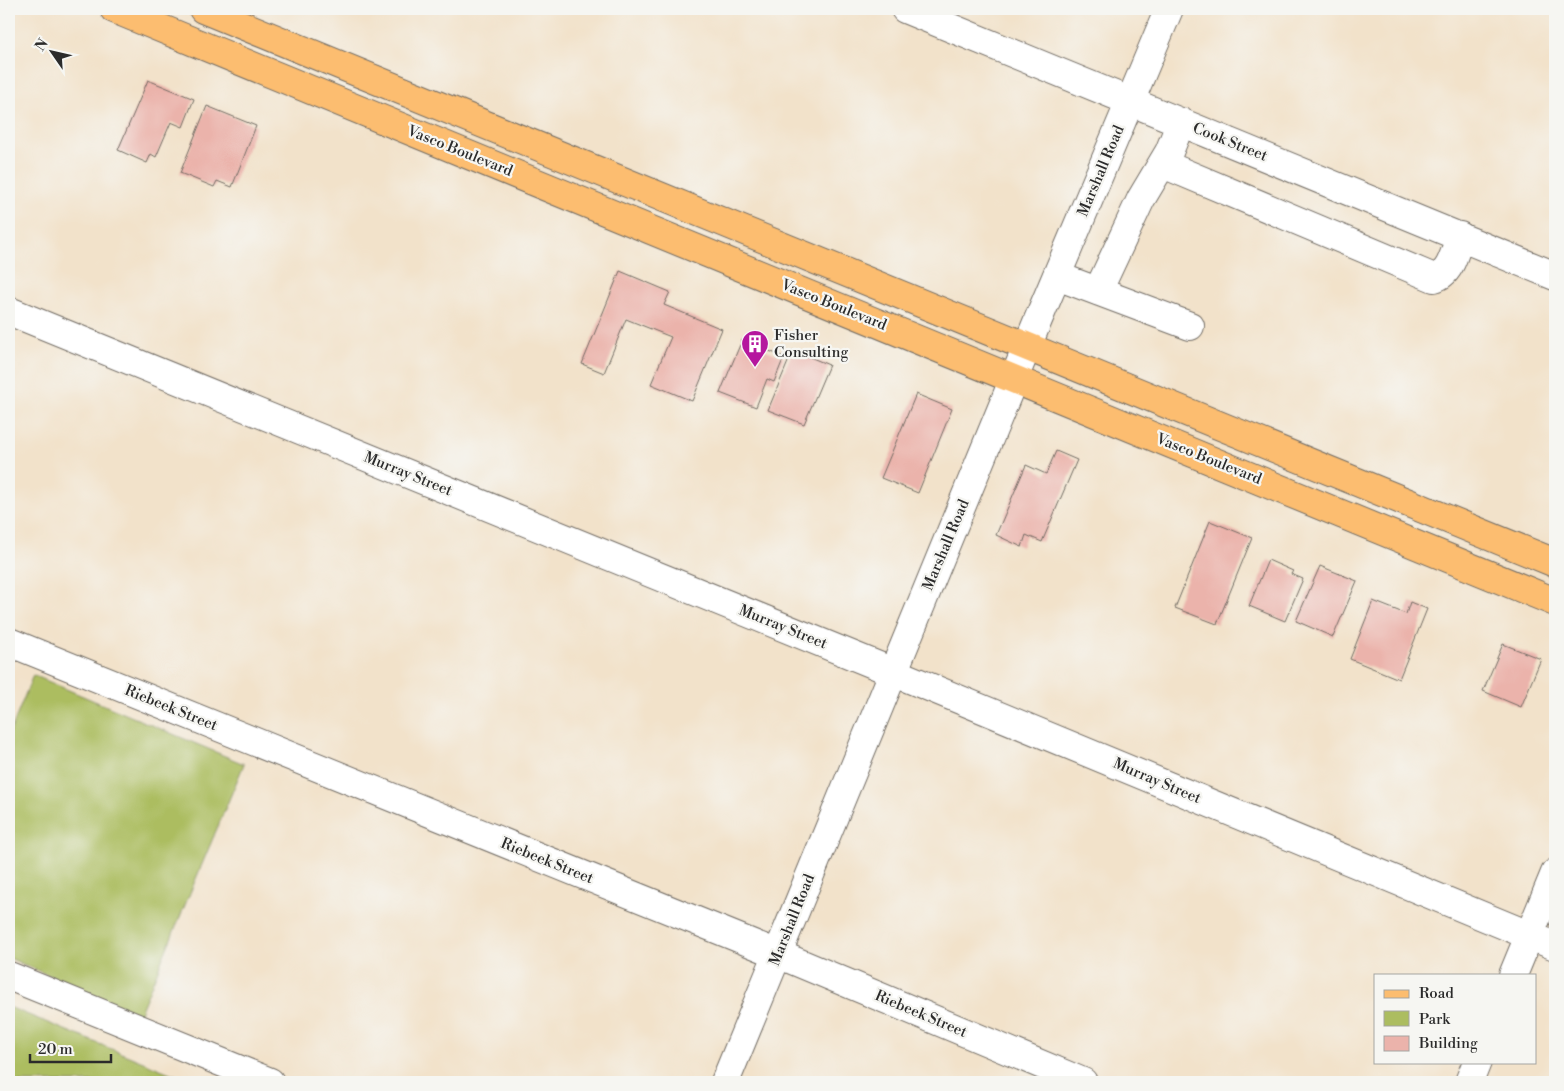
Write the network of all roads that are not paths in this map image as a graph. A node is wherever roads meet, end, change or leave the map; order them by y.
1 (114, 9) edge
2 (203, 9) edge
3 (906, 9) edge
4 (1169, 9) edge
5 (1131, 101) junction
6 (1182, 122) junction
7 (1163, 164) junction
8 (1460, 236) junction
9 (1057, 276) junction
10 (1555, 276) edge
11 (1098, 292) junction
12 (9, 311) edge
13 (1190, 326) dead end
14 (1027, 347) junction
15 (1014, 379) junction
16 (1555, 563) edge
17 (1555, 602) edge
18 (9, 642) edge
19 (893, 672) junction
20 (1555, 873) edge
21 (1529, 936) junction
22 (1555, 946) edge
23 (778, 954) junction
24 (1513, 974) edge
25 (9, 976) edge
26 (1476, 1064) edge
27 (270, 1082) edge
28 (725, 1082) edge
29 (1083, 1082) edge
30 (1469, 1082) edge

1 - 15 main road, Vasco Boulevard
2 - 14 main road
3 - 5 street, Cook Street
4 - 5 street, Marshall Road
5 - 6 street, Cook Street
5 - 9 street, Marshall Road
6 - 7 street
6 - 8 street, Cook Street
7 - 8 street
7 - 11 street
8 - 10 street, Cook Street
9 - 11 street
9 - 14 street, Marshall Road
11 - 13 street
12 - 19 street, Murray Street
14 - 15 street, Marshall Road
14 - 16 main road
15 - 17 main road, Vasco Boulevard
15 - 19 street, Marshall Road
18 - 23 street, Riebeek Street
19 - 21 street, Murray Street
19 - 23 street, Marshall Road
20 - 21 street
21 - 22 street, Murray Street
21 - 24 street
23 - 28 street, Marshall Road
23 - 29 street, Riebeek Street
25 - 27 street
26 - 30 street

